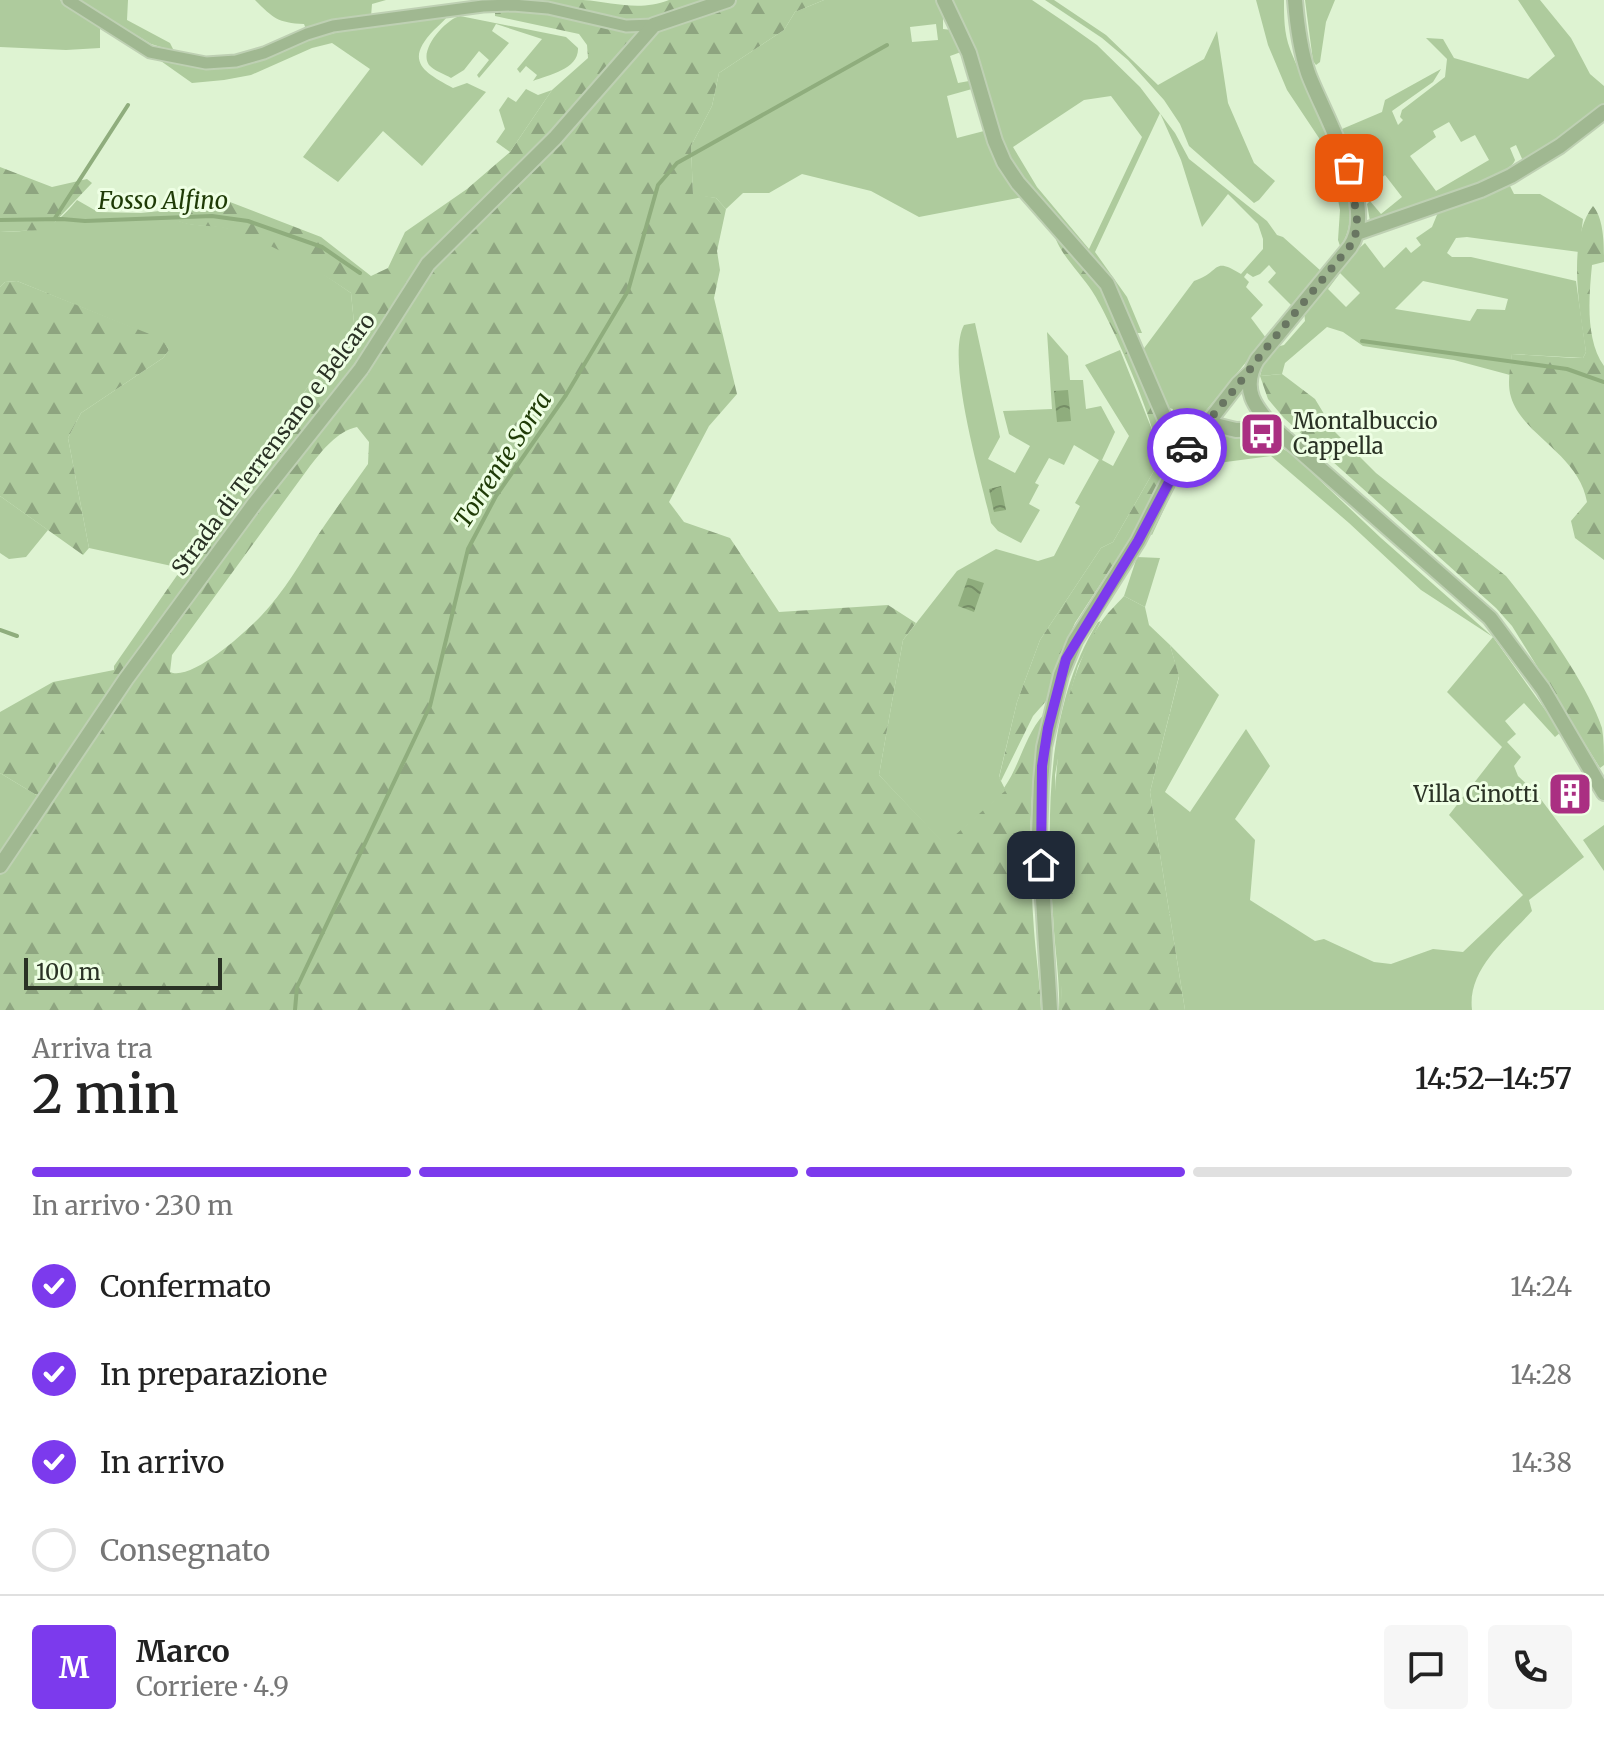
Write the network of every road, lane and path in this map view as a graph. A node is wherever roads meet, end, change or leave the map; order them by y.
1 (68, 0) edge
2 (728, 0) edge
3 (944, 0) edge
4 (1295, 0) edge
5 (654, 25) junction
6 (1604, 112) edge
7 (1357, 233) junction
8 (1251, 372) junction
9 (1207, 423) junction
10 (1275, 429) junction
11 (1183, 454) junction
12 (1604, 793) edge
13 (0, 866) edge
14 (1050, 1010) edge

1 - 5 street
2 - 5 street
3 - 11 street
4 - 7 street
5 - 13 street, Strada di Terrensano e Belcaro
6 - 7 street
7 - 8 street
8 - 9 street
8 - 10 street
9 - 10 street
9 - 11 street
10 - 12 street
11 - 14 street

